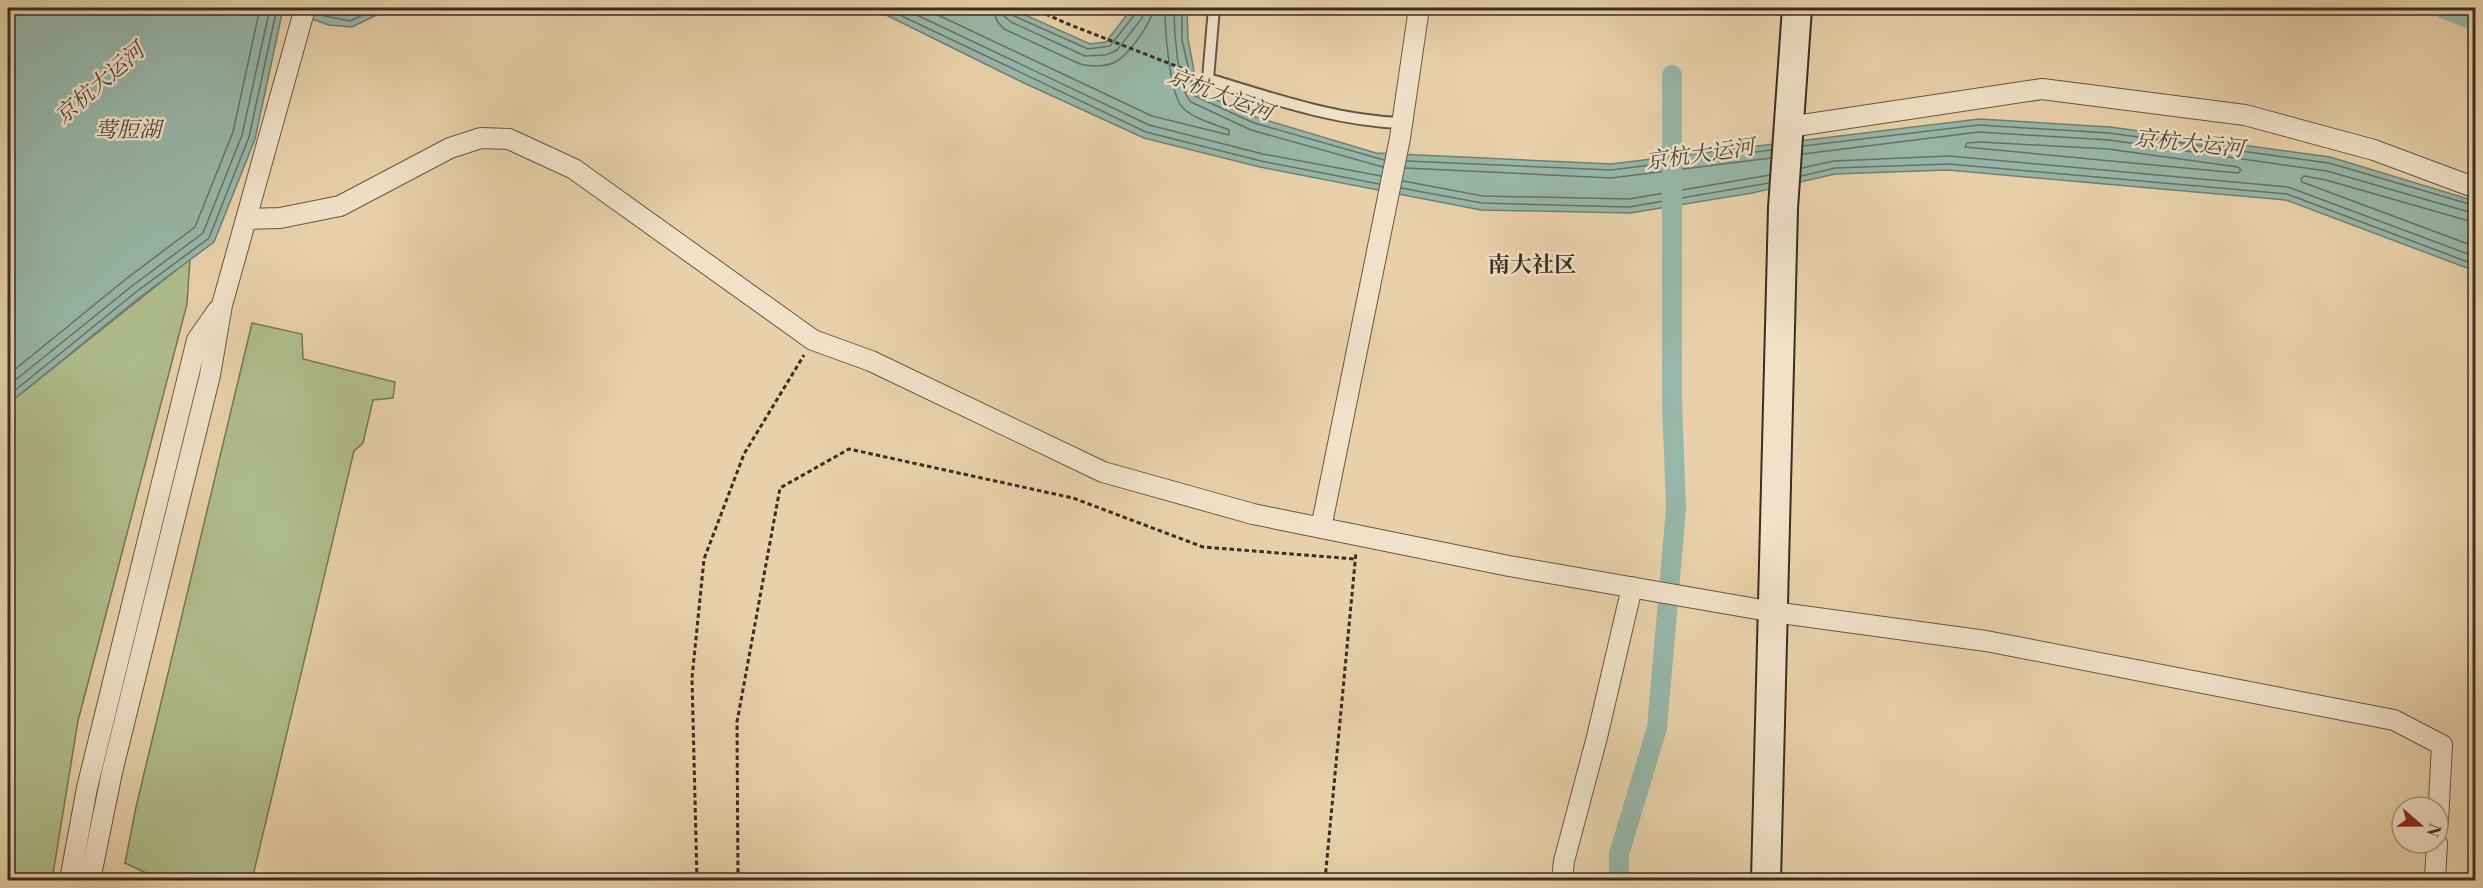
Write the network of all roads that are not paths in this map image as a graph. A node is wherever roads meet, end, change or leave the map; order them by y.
1 (305, 8) edge
2 (1214, 8) edge
3 (1419, 8) edge
4 (1797, 8) edge
5 (1789, 127) junction
6 (1401, 131) junction
7 (2475, 188) edge
8 (247, 219) junction
9 (222, 305) junction
10 (1321, 528) junction
11 (1633, 587) junction
12 (1774, 612) junction
13 (2439, 795) edge
14 (2436, 855) edge
15 (70, 880) edge
16 (90, 880) edge
17 (1562, 880) edge
18 (1766, 880) edge
19 (2435, 880) edge

1 - 8 street
2 - 6 lane
3 - 6 street
4 - 5 street
5 - 7 street
5 - 12 street
6 - 10 street
8 - 9 street
8 - 10 street
9 - 15 street
9 - 16 street
10 - 11 street
11 - 12 street
11 - 17 street
12 - 13 street
12 - 18 street
14 - 19 street

